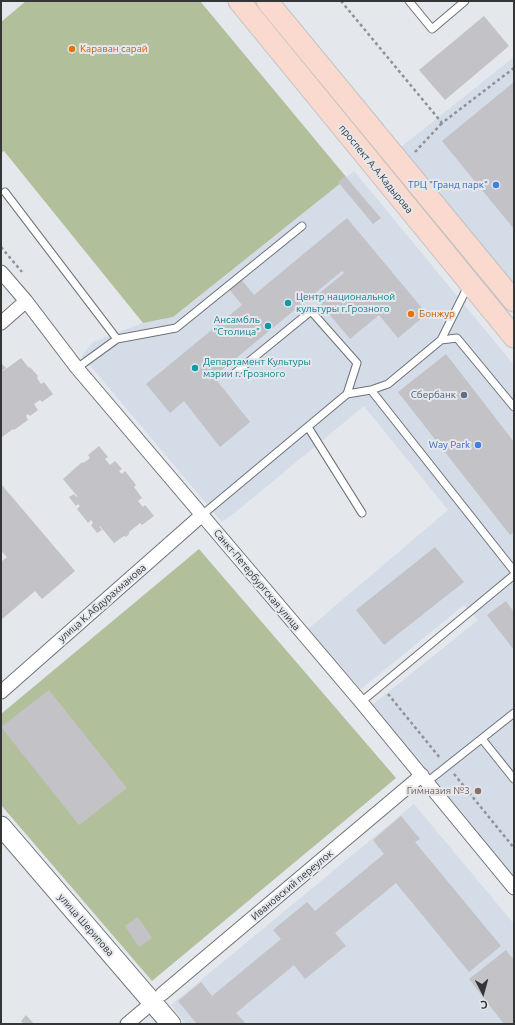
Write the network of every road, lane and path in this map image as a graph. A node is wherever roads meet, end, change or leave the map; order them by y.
1 (238, 1) edge
2 (267, 1) edge
3 (341, 1) edge
4 (409, 1) edge
5 (465, 1) edge
6 (514, 68) edge
7 (442, 123) junction
8 (416, 152) dead end
9 (5, 192) dead end
10 (302, 226) dead end
11 (1, 247) edge
12 (1, 272) edge
13 (23, 274) dead end
14 (470, 283) junction
15 (26, 301) junction
16 (514, 301) edge
17 (1, 323) edge
18 (514, 337) edge
19 (117, 339) junction
20 (441, 340) junction
21 (77, 368) junction
22 (235, 373) dead end
23 (370, 390) junction
24 (347, 394) junction
25 (514, 407) edge
26 (308, 427) junction
27 (362, 513) dead end
28 (202, 515) junction
29 (514, 572) edge
30 (514, 575) edge
31 (1, 692) edge
32 (361, 702) junction
33 (514, 713) edge
34 (482, 739) junction
35 (425, 779) junction
36 (514, 779) edge
37 (1, 826) edge
38 (514, 888) edge
39 (158, 998) junction
40 (127, 1024) edge
41 (171, 1024) edge

1 - 14 main road, проспект А.А.Кадырова
2 - 16 main road
3 - 7 path
4 - 5 lane
6 - 7 path
7 - 8 path
9 - 19 lane
10 - 19 lane
11 - 13 path
12 - 15 street, Санкт-Петербургская улица
14 - 18 main road, проспект А.А.Кадырова
14 - 20 lane
15 - 17 street
15 - 21 street, Санкт-Петербургская улица
19 - 21 lane
20 - 23 lane
20 - 25 lane
21 - 28 street, Санкт-Петербургская улица
22 - 24 lane
23 - 24 lane
23 - 29 lane
24 - 26 lane
26 - 27 lane
26 - 28 lane
28 - 31 street, улица К.Абдурахманова
28 - 32 street, Санкт-Петербургская улица
30 - 32 lane
32 - 35 street, Санкт-Петербургская улица
33 - 34 lane
34 - 35 lane
34 - 36 lane
35 - 38 street, Санкт-Петербургская улица
35 - 39 street, Ивановский переулок
37 - 39 main road, улица Шерипова
39 - 40 street, Ивановский переулок
39 - 41 main road, улица Шерипова

